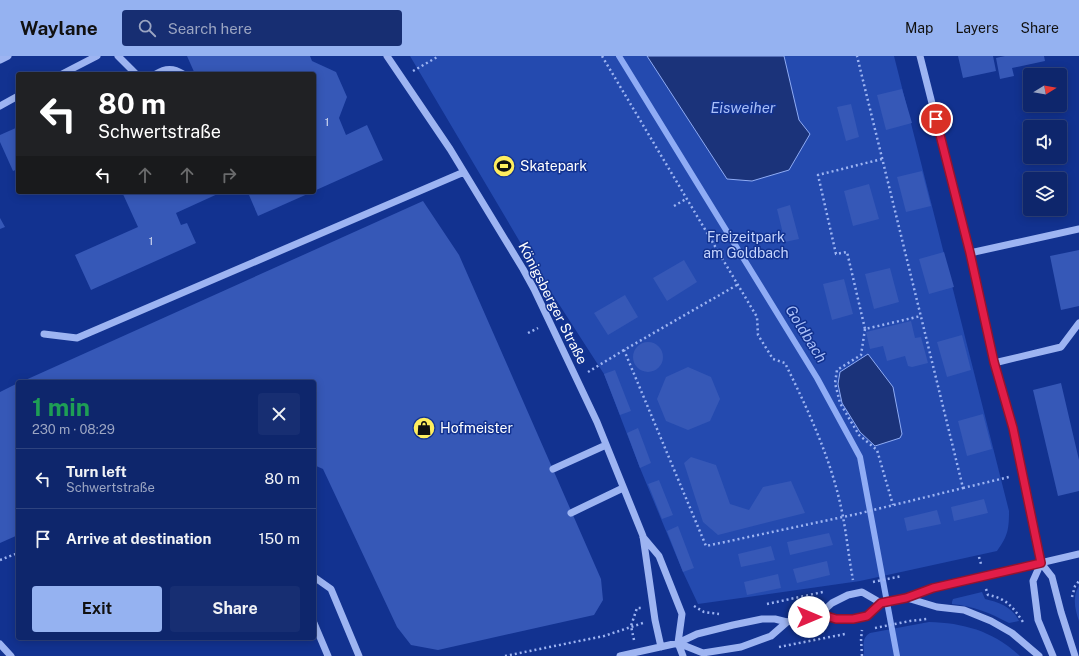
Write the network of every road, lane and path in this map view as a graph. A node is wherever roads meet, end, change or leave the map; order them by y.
1 (8, 56) edge
2 (97, 56) edge
3 (118, 56) edge
4 (388, 56) edge
5 (439, 56) edge
6 (602, 56) edge
7 (857, 56) edge
8 (920, 56) edge
9 (0, 60) edge
10 (66, 72) edge
11 (134, 72) edge
12 (160, 72) edge
13 (179, 72) edge
14 (402, 77) junction
15 (16, 97) edge
16 (0, 106) edge
17 (882, 158) junction
18 (464, 172) junction
19 (686, 199) junction
20 (674, 206) dead end
21 (1079, 229) edge
22 (970, 253) junction
23 (737, 285) junction
24 (921, 316) junction
25 (1079, 323) edge
26 (535, 329) dead end
27 (865, 329) junction
28 (528, 333) dead end
29 (44, 334) dead end
30 (624, 350) junction
31 (994, 362) junction
32 (577, 379) junction
33 (606, 445) junction
34 (553, 469) dead end
35 (1023, 473) junction
36 (623, 488) junction
37 (963, 488) junction
38 (893, 505) junction
39 (572, 513) dead end
40 (843, 516) junction
41 (643, 536) junction
42 (16, 554) edge
43 (1079, 554) edge
44 (979, 557) dead end
45 (0, 560) edge
46 (1041, 563) junction
47 (902, 576) dead end
48 (984, 576) junction
49 (316, 578) edge
50 (854, 586) junction
51 (831, 591) dead end
52 (859, 593) junction
53 (906, 598) junction
54 (678, 603) junction
55 (881, 603) junction
56 (762, 605) dead end
57 (726, 612) dead end
58 (820, 614) junction
59 (863, 617) junction
60 (910, 620) dead end
61 (786, 622) junction
62 (1025, 624) dead end
63 (630, 626) dead end
64 (316, 628) edge
65 (862, 630) junction
66 (855, 632) dead end
67 (847, 634) dead end
68 (678, 643) junction
69 (0, 644) edge
70 (661, 647) junction
71 (777, 648) dead end
72 (11, 656) edge
73 (328, 656) edge
74 (359, 656) edge
75 (505, 656) edge
76 (620, 656) edge
77 (683, 656) edge
78 (862, 656) edge
79 (1039, 656) edge
80 (1053, 656) edge
81 (1075, 656) edge

1 - 9 street
2 - 10 street
3 - 11 street
4 - 14 street, Königsberger Straße
5 - 14 path
6 - 19 path
7 - 17 path
8 - 22 street
12 - 13 street
14 - 18 street, Königsberger Straße
15 - 16 street
17 - 24 path
17 - 27 path
18 - 29 street
18 - 32 street, Königsberger Straße
19 - 20 path
19 - 23 path
21 - 22 street
22 - 31 street
23 - 30 path
23 - 40 path
24 - 27 path
24 - 37 path
25 - 31 street
26 - 28 path
27 - 38 path
30 - 32 path
30 - 40 path
31 - 35 street
32 - 33 street, Königsberger Straße
33 - 34 street
33 - 36 street, Königsberger Straße
35 - 37 path
35 - 46 street
36 - 39 street
36 - 41 street, Königsberger Straße
37 - 38 path
38 - 40 path
40 - 50 path
41 - 54 street, Königsberger Straße
41 - 70 street, Königsberger Straße
42 - 45 path
43 - 46 street
44 - 48 path
46 - 48 street
46 - 80 street
46 - 81 street
47 - 50 path
48 - 53 street
48 - 62 path
49 - 74 street
50 - 52 path
51 - 56 path
52 - 55 street
52 - 58 street
53 - 55 street
53 - 79 street
54 - 57 path
54 - 68 street, Königsberger Straße
55 - 59 street
58 - 59 street
58 - 61 street
59 - 65 path
60 - 65 path
61 - 68 street
61 - 68 street
63 - 75 path
64 - 73 street
65 - 66 path
65 - 78 path
67 - 71 path
68 - 70 street
68 - 77 street
69 - 72 street
70 - 76 street

